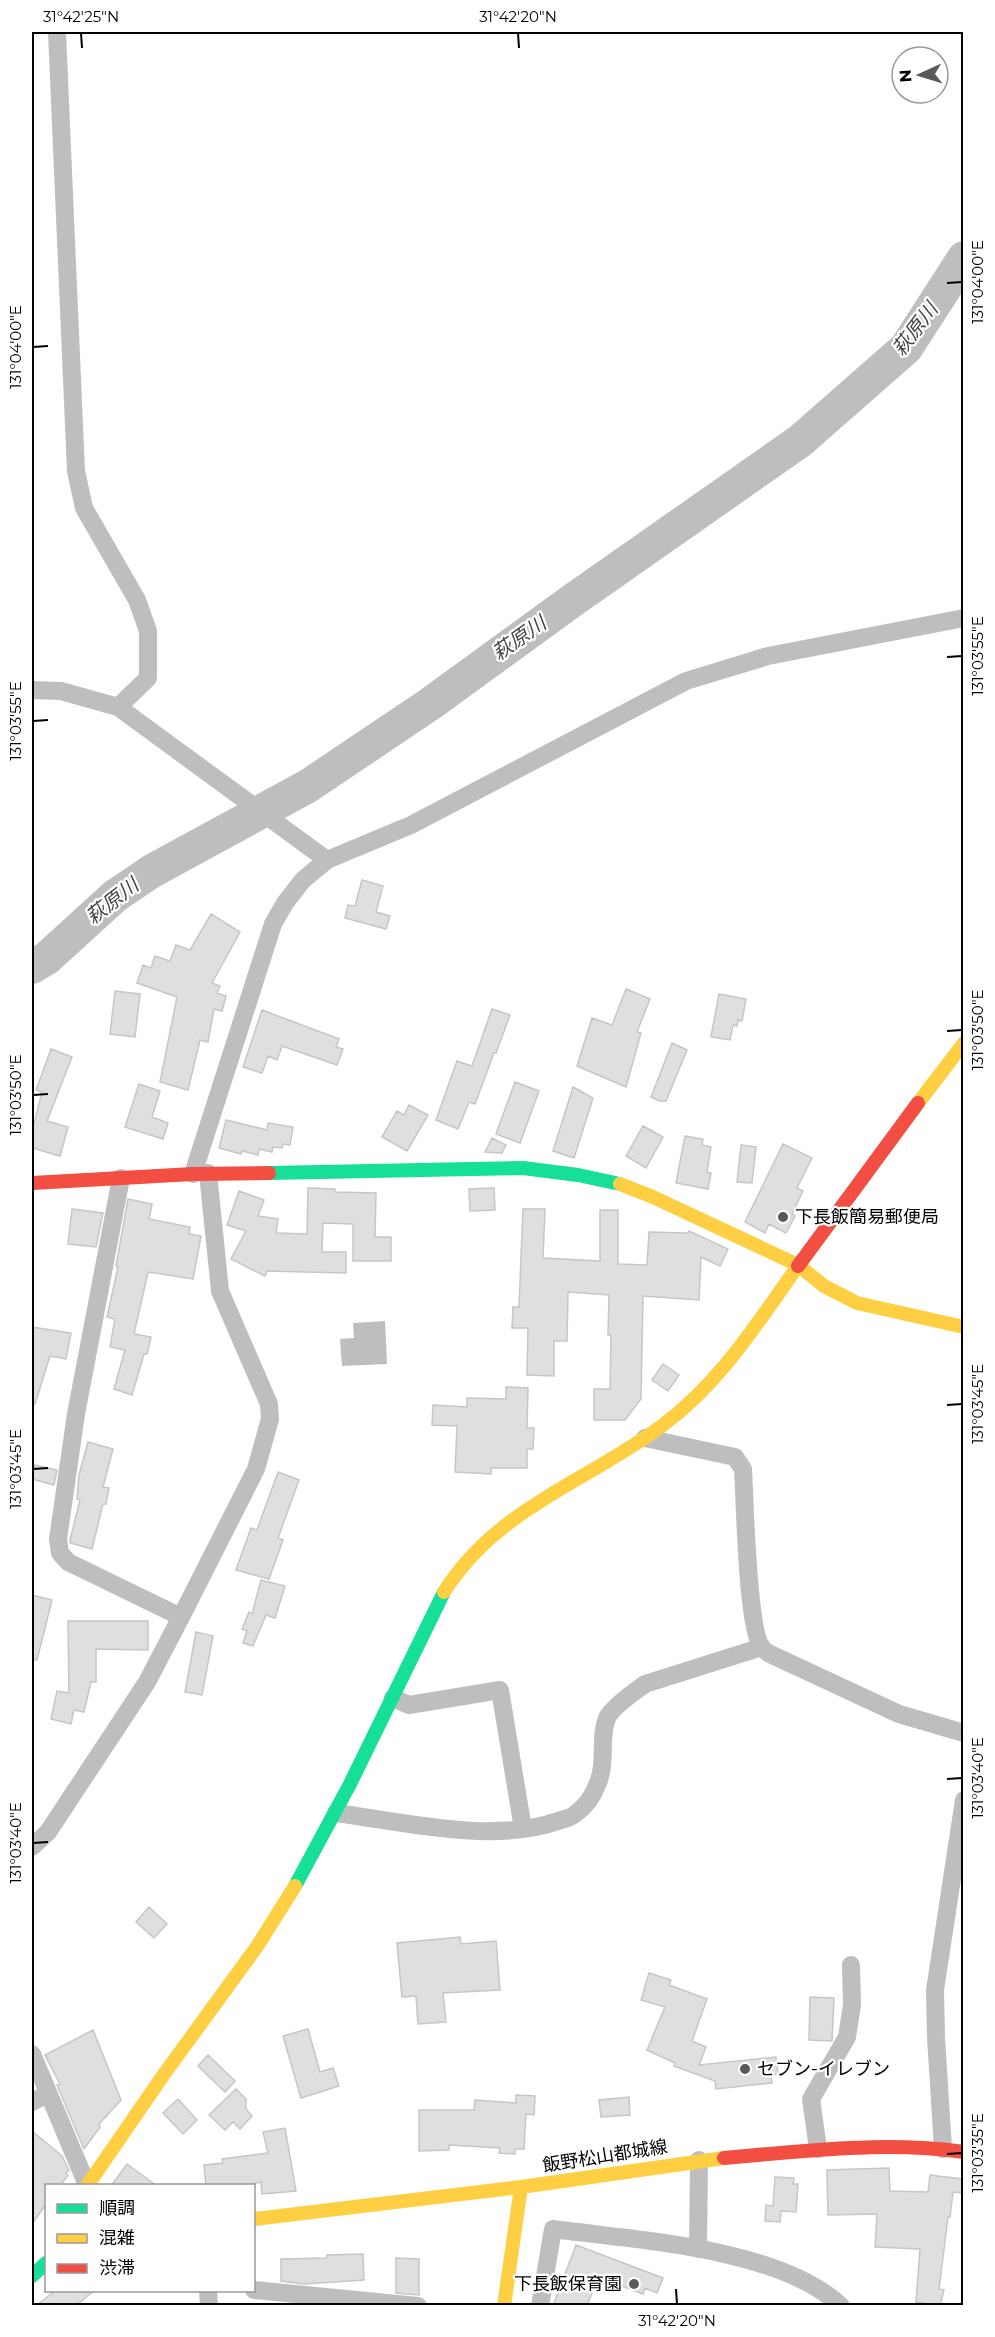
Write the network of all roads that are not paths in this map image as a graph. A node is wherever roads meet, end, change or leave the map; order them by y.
1 (57, 32) edge
2 (963, 618) edge
3 (32, 690) edge
4 (123, 712) junction
5 (327, 860) junction
6 (963, 1043) edge
7 (200, 1173) junction
8 (121, 1178) junction
9 (32, 1183) edge
10 (798, 1265) junction
11 (963, 1327) edge
12 (645, 1438) junction
13 (181, 1617) junction
14 (762, 1647) junction
15 (393, 1698) junction
16 (963, 1733) edge
17 (963, 1800) edge
18 (336, 1813) junction
19 (524, 1829) junction
20 (32, 1847) edge
21 (851, 1965) dead end
22 (32, 2054) edge
23 (40, 2098) edge
24 (944, 2149) junction
25 (818, 2150) junction
26 (963, 2152) edge
27 (699, 2160) junction
28 (86, 2184) edge
29 (88, 2184) edge
30 (521, 2187) junction
31 (255, 2218) edge
32 (698, 2249) junction
33 (45, 2264) edge
34 (32, 2276) edge
35 (255, 2289) edge
36 (418, 2306) edge
37 (504, 2306) edge
38 (540, 2306) edge
39 (841, 2306) edge

1 - 4 street
2 - 5 street
3 - 4 street
4 - 5 street
5 - 7 street
6 - 10 street
7 - 8 street
7 - 10 street
7 - 13 street
8 - 9 street
8 - 13 street
10 - 11 street
10 - 12 street
12 - 14 street
12 - 15 street
13 - 20 street
14 - 16 street
14 - 19 street
15 - 18 street
15 - 19 street
17 - 24 street
18 - 19 street
18 - 29 street
21 - 25 street
22 - 23 street
23 - 28 street
24 - 25 street, 飯野松山都城線
24 - 26 street, 飯野松山都城線
25 - 27 street, 飯野松山都城線
27 - 30 street, 飯野松山都城線
27 - 32 street
30 - 31 street, 飯野松山都城線
30 - 37 street
32 - 38 street
32 - 39 street
33 - 34 street
35 - 36 street

